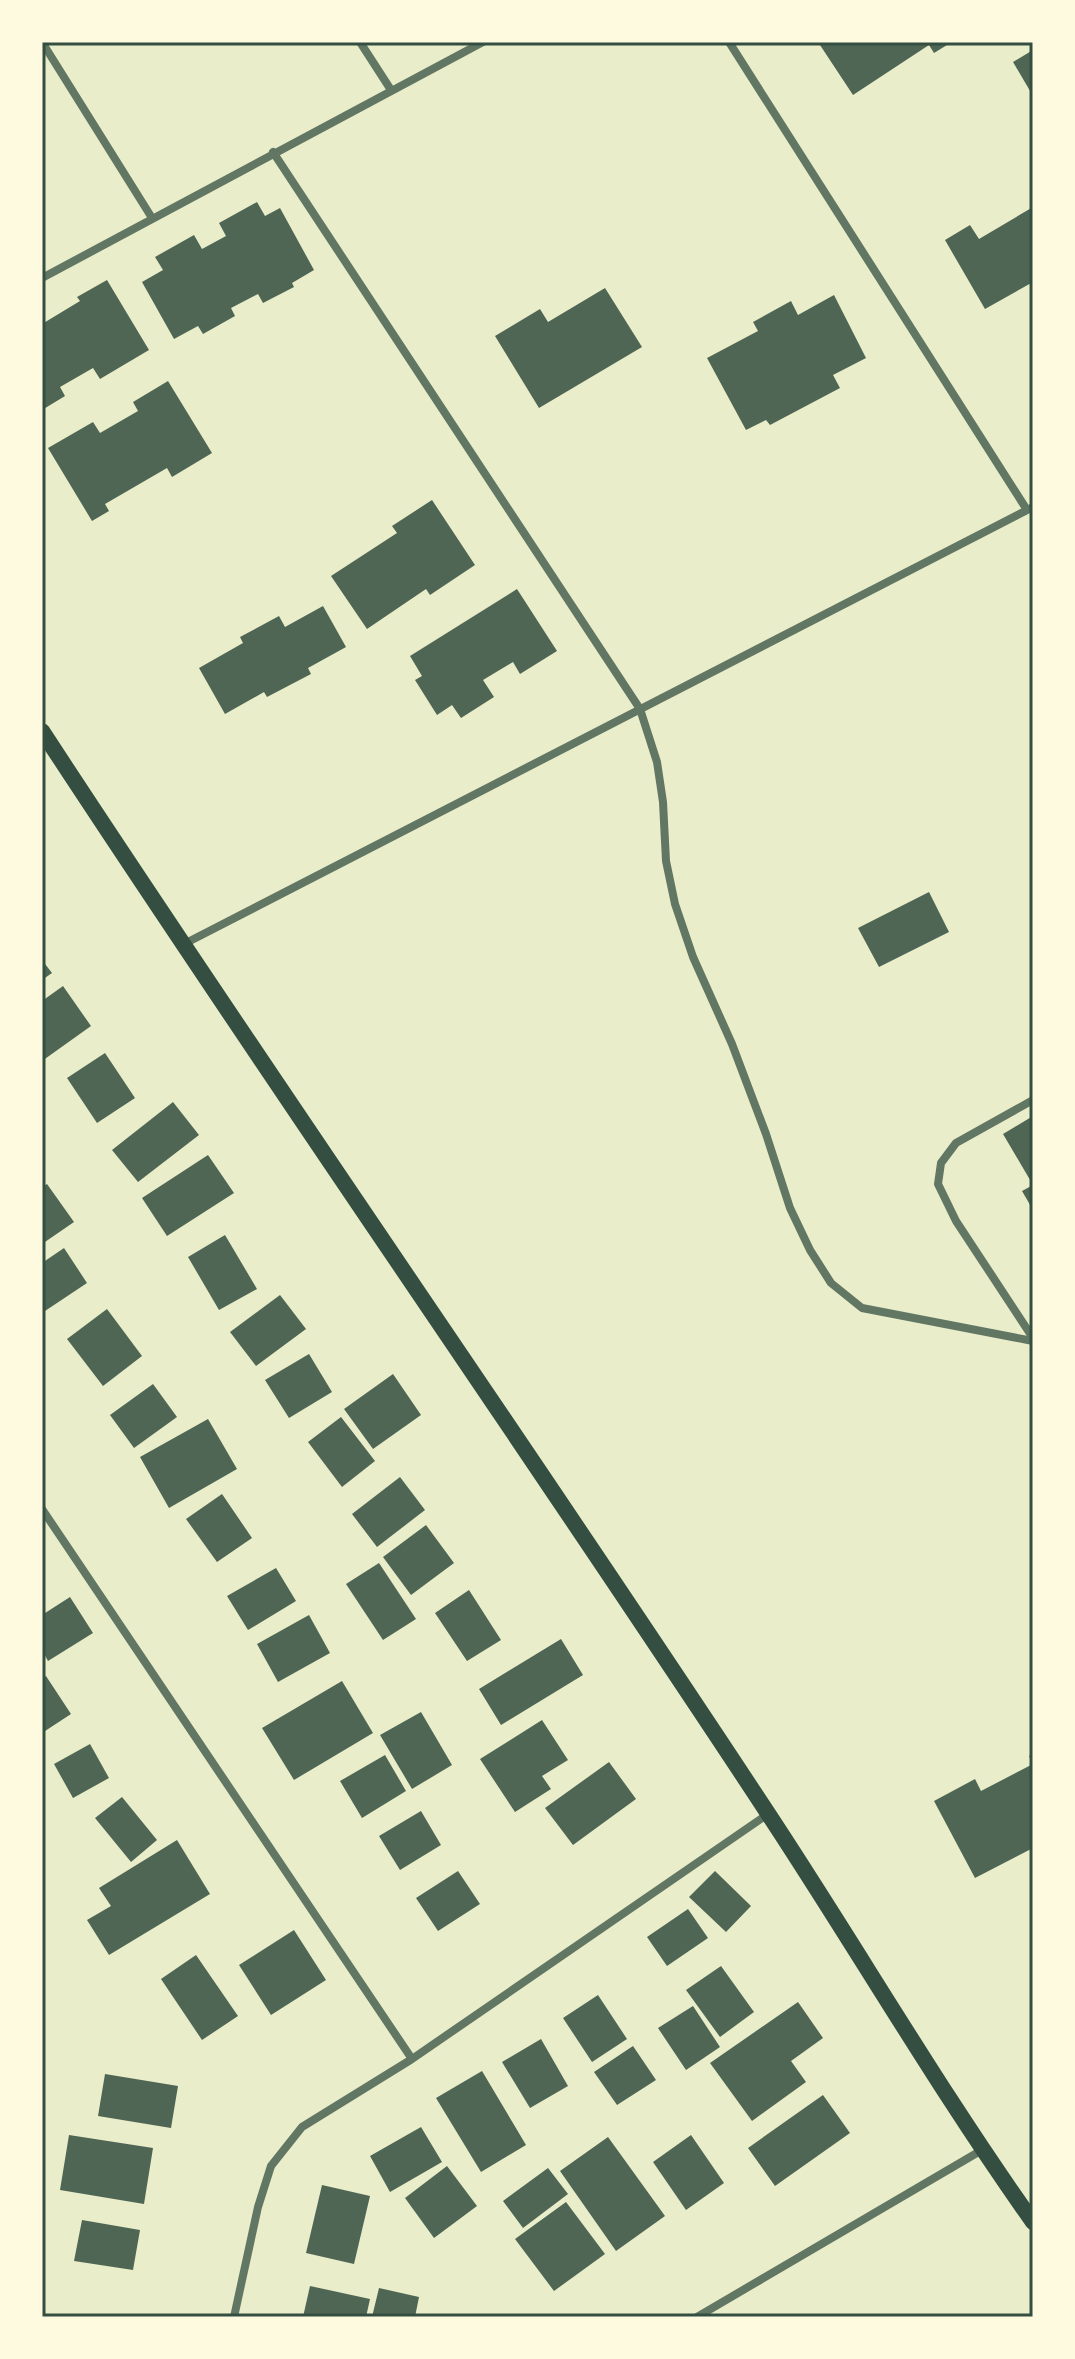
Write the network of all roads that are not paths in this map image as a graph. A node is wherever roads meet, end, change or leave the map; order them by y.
1 (42, 42) edge
2 (360, 42) edge
3 (483, 42) edge
4 (729, 42) edge
5 (391, 90) junction
6 (273, 152) junction
7 (152, 218) junction
8 (42, 278) edge
9 (1030, 508) edge
10 (640, 709) junction
11 (42, 731) edge
12 (182, 945) junction
13 (1033, 1100) edge
14 (1033, 1340) edge
15 (42, 1509) edge
16 (768, 1814) junction
17 (412, 2059) junction
18 (982, 2150) junction
19 (1033, 2222) edge
20 (234, 2317) edge
21 (697, 2317) edge

1 - 7 street
2 - 5 street
3 - 5 street
4 - 9 street
5 - 6 street
6 - 7 street
6 - 10 street
7 - 8 street
9 - 10 street
10 - 12 street
10 - 14 street
11 - 12 main road
12 - 16 main road
13 - 14 street
15 - 17 street
16 - 17 street
16 - 18 main road
17 - 20 street
18 - 19 main road
18 - 21 street

